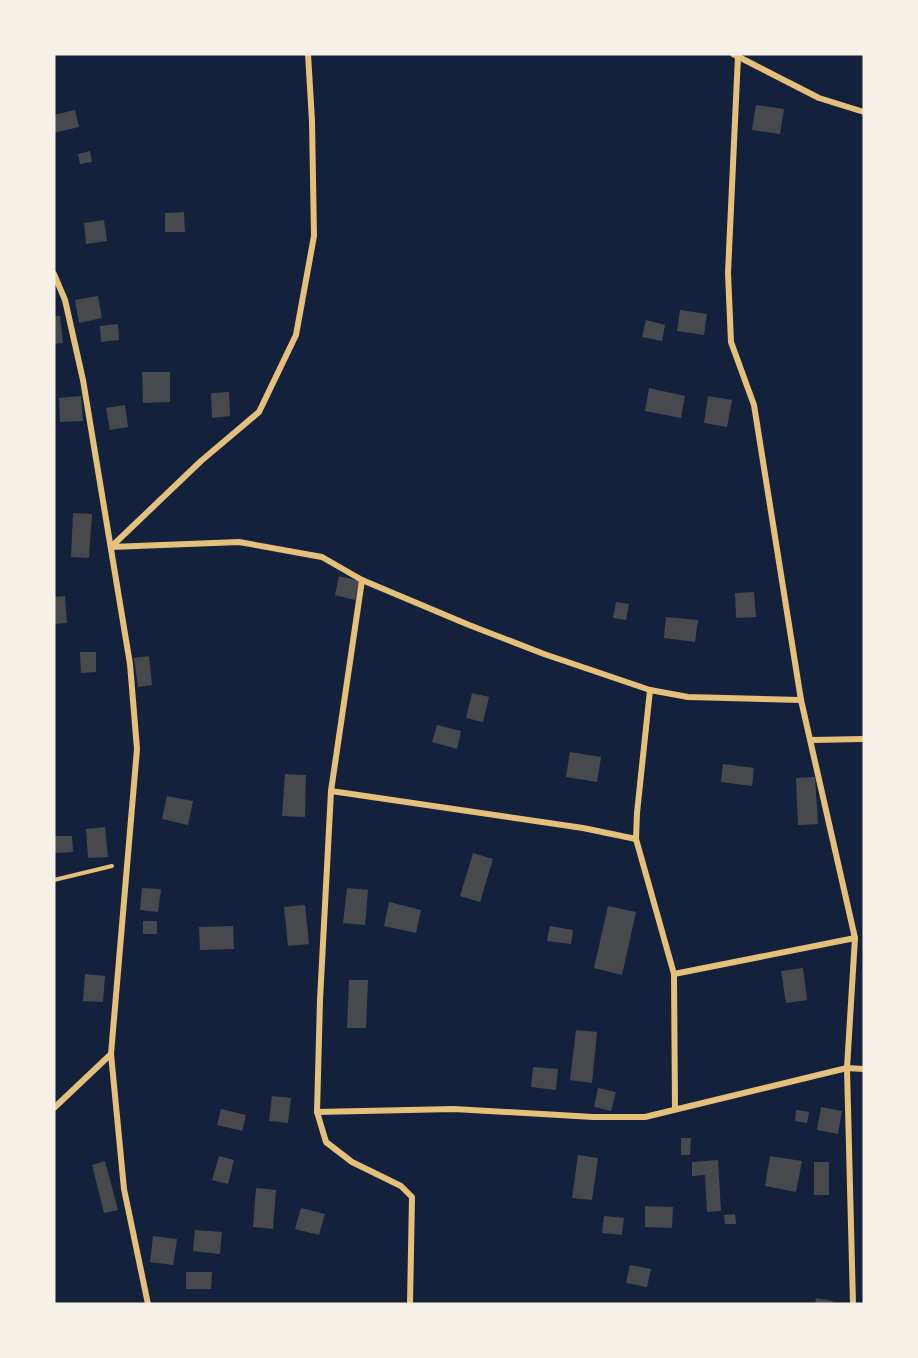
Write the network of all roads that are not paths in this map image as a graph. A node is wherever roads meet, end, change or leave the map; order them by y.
1 (308, 54) edge
2 (736, 55) edge
3 (864, 112) edge
4 (54, 274) edge
5 (111, 547) junction
6 (362, 580) junction
7 (650, 690) junction
8 (801, 700) junction
9 (864, 739) edge
10 (811, 740) junction
11 (331, 791) junction
12 (636, 839) junction
13 (855, 938) junction
14 (674, 974) junction
15 (111, 1054) junction
16 (847, 1068) junction
17 (864, 1069) edge
18 (54, 1108) edge
19 (675, 1109) junction
20 (317, 1112) junction
21 (147, 1304) edge
22 (410, 1304) edge
23 (853, 1304) edge

1 - 5 street
2 - 3 street
2 - 8 street
4 - 5 street
5 - 6 street
5 - 15 street
6 - 7 street
6 - 11 street
7 - 8 street
7 - 12 street
8 - 10 street
9 - 10 street
10 - 13 street
11 - 12 street
11 - 20 street
12 - 14 street
13 - 14 street
13 - 16 street
14 - 19 street
15 - 18 street
15 - 21 street
16 - 17 street
16 - 19 street
16 - 23 street
19 - 20 street
20 - 22 street

